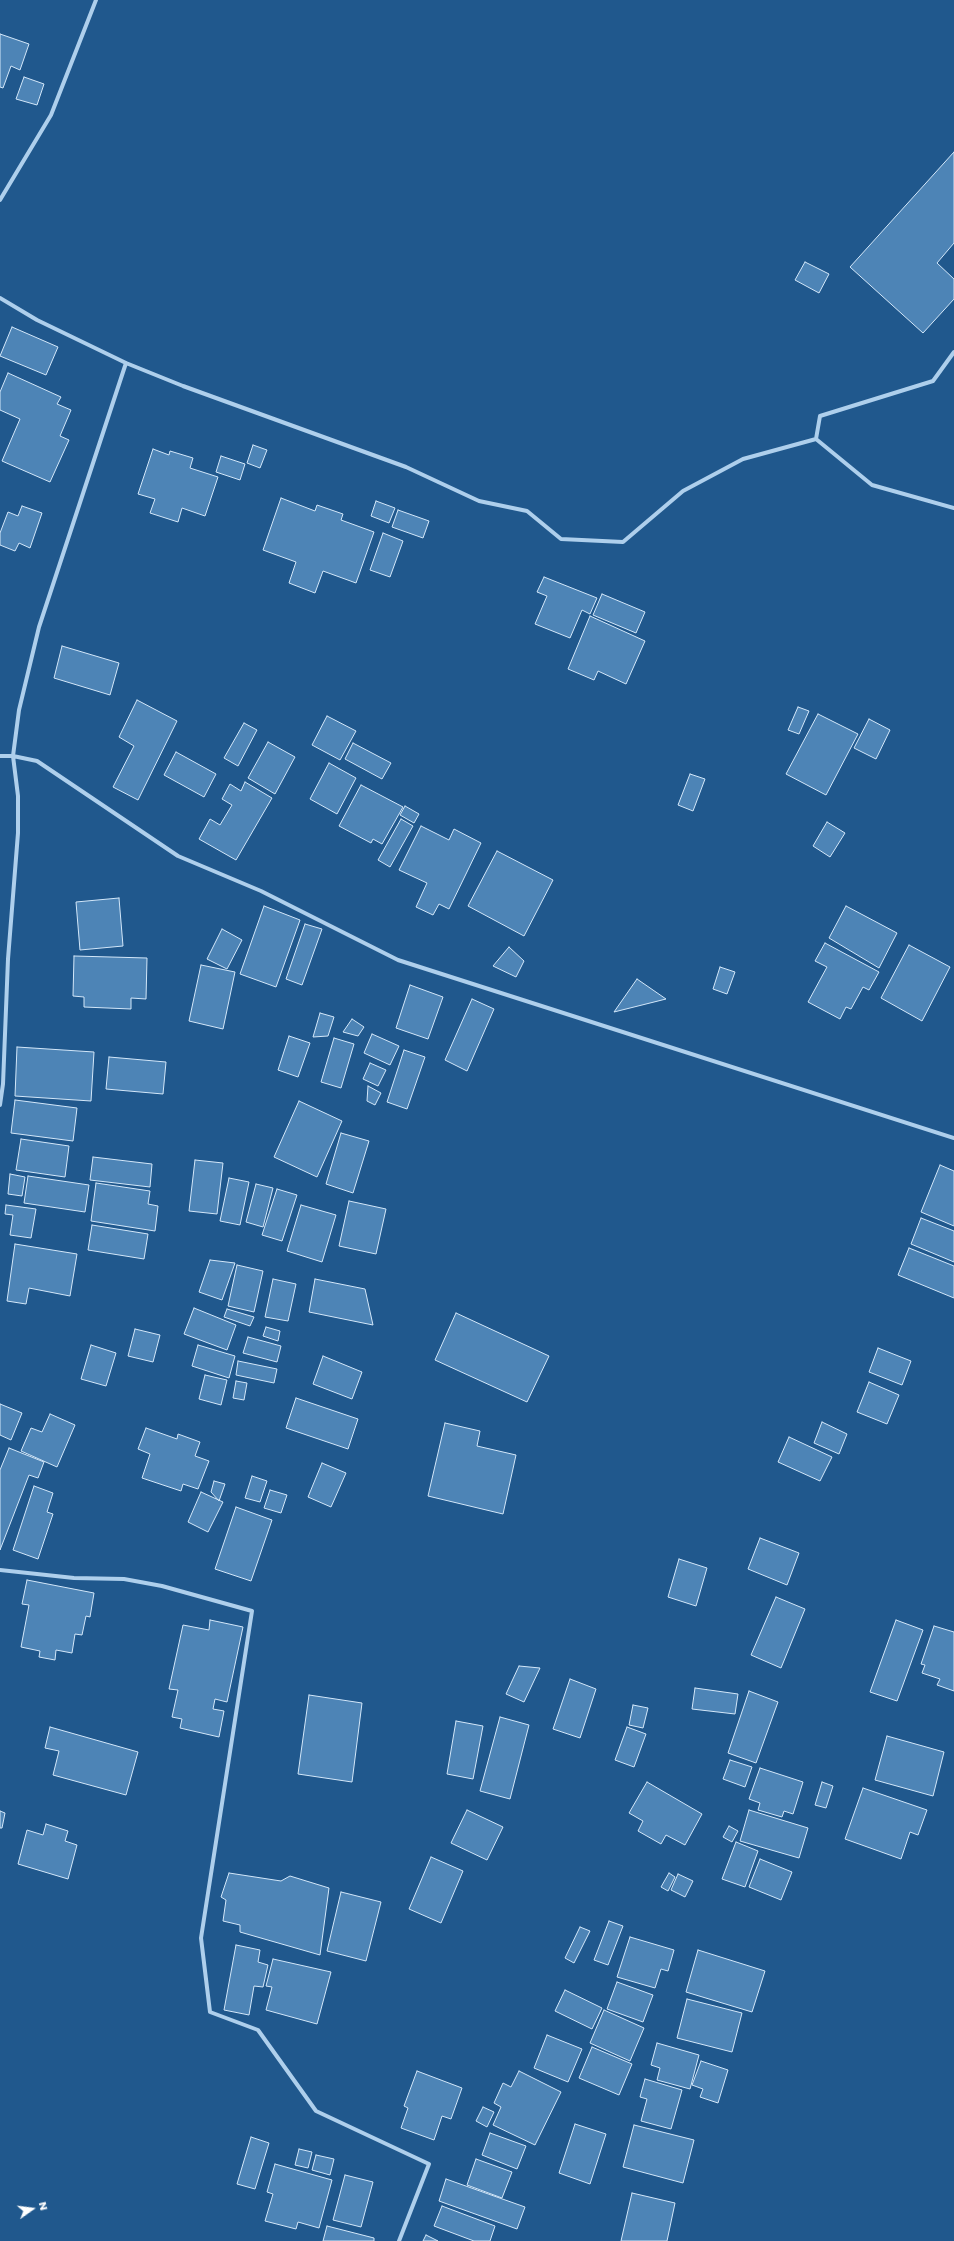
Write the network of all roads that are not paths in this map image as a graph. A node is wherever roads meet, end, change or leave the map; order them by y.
1 (96, 0) edge
2 (0, 200) edge
3 (0, 298) edge
4 (954, 352) edge
5 (126, 363) junction
6 (816, 439) junction
7 (954, 508) edge
8 (0, 756) edge
9 (13, 756) junction
10 (0, 1105) edge
11 (954, 1138) edge
12 (0, 1570) edge
13 (399, 2241) edge

1 - 2 street
3 - 5 street
4 - 6 street
5 - 6 street
5 - 9 street
6 - 7 street
8 - 9 street
9 - 10 street
9 - 11 street
12 - 13 street

